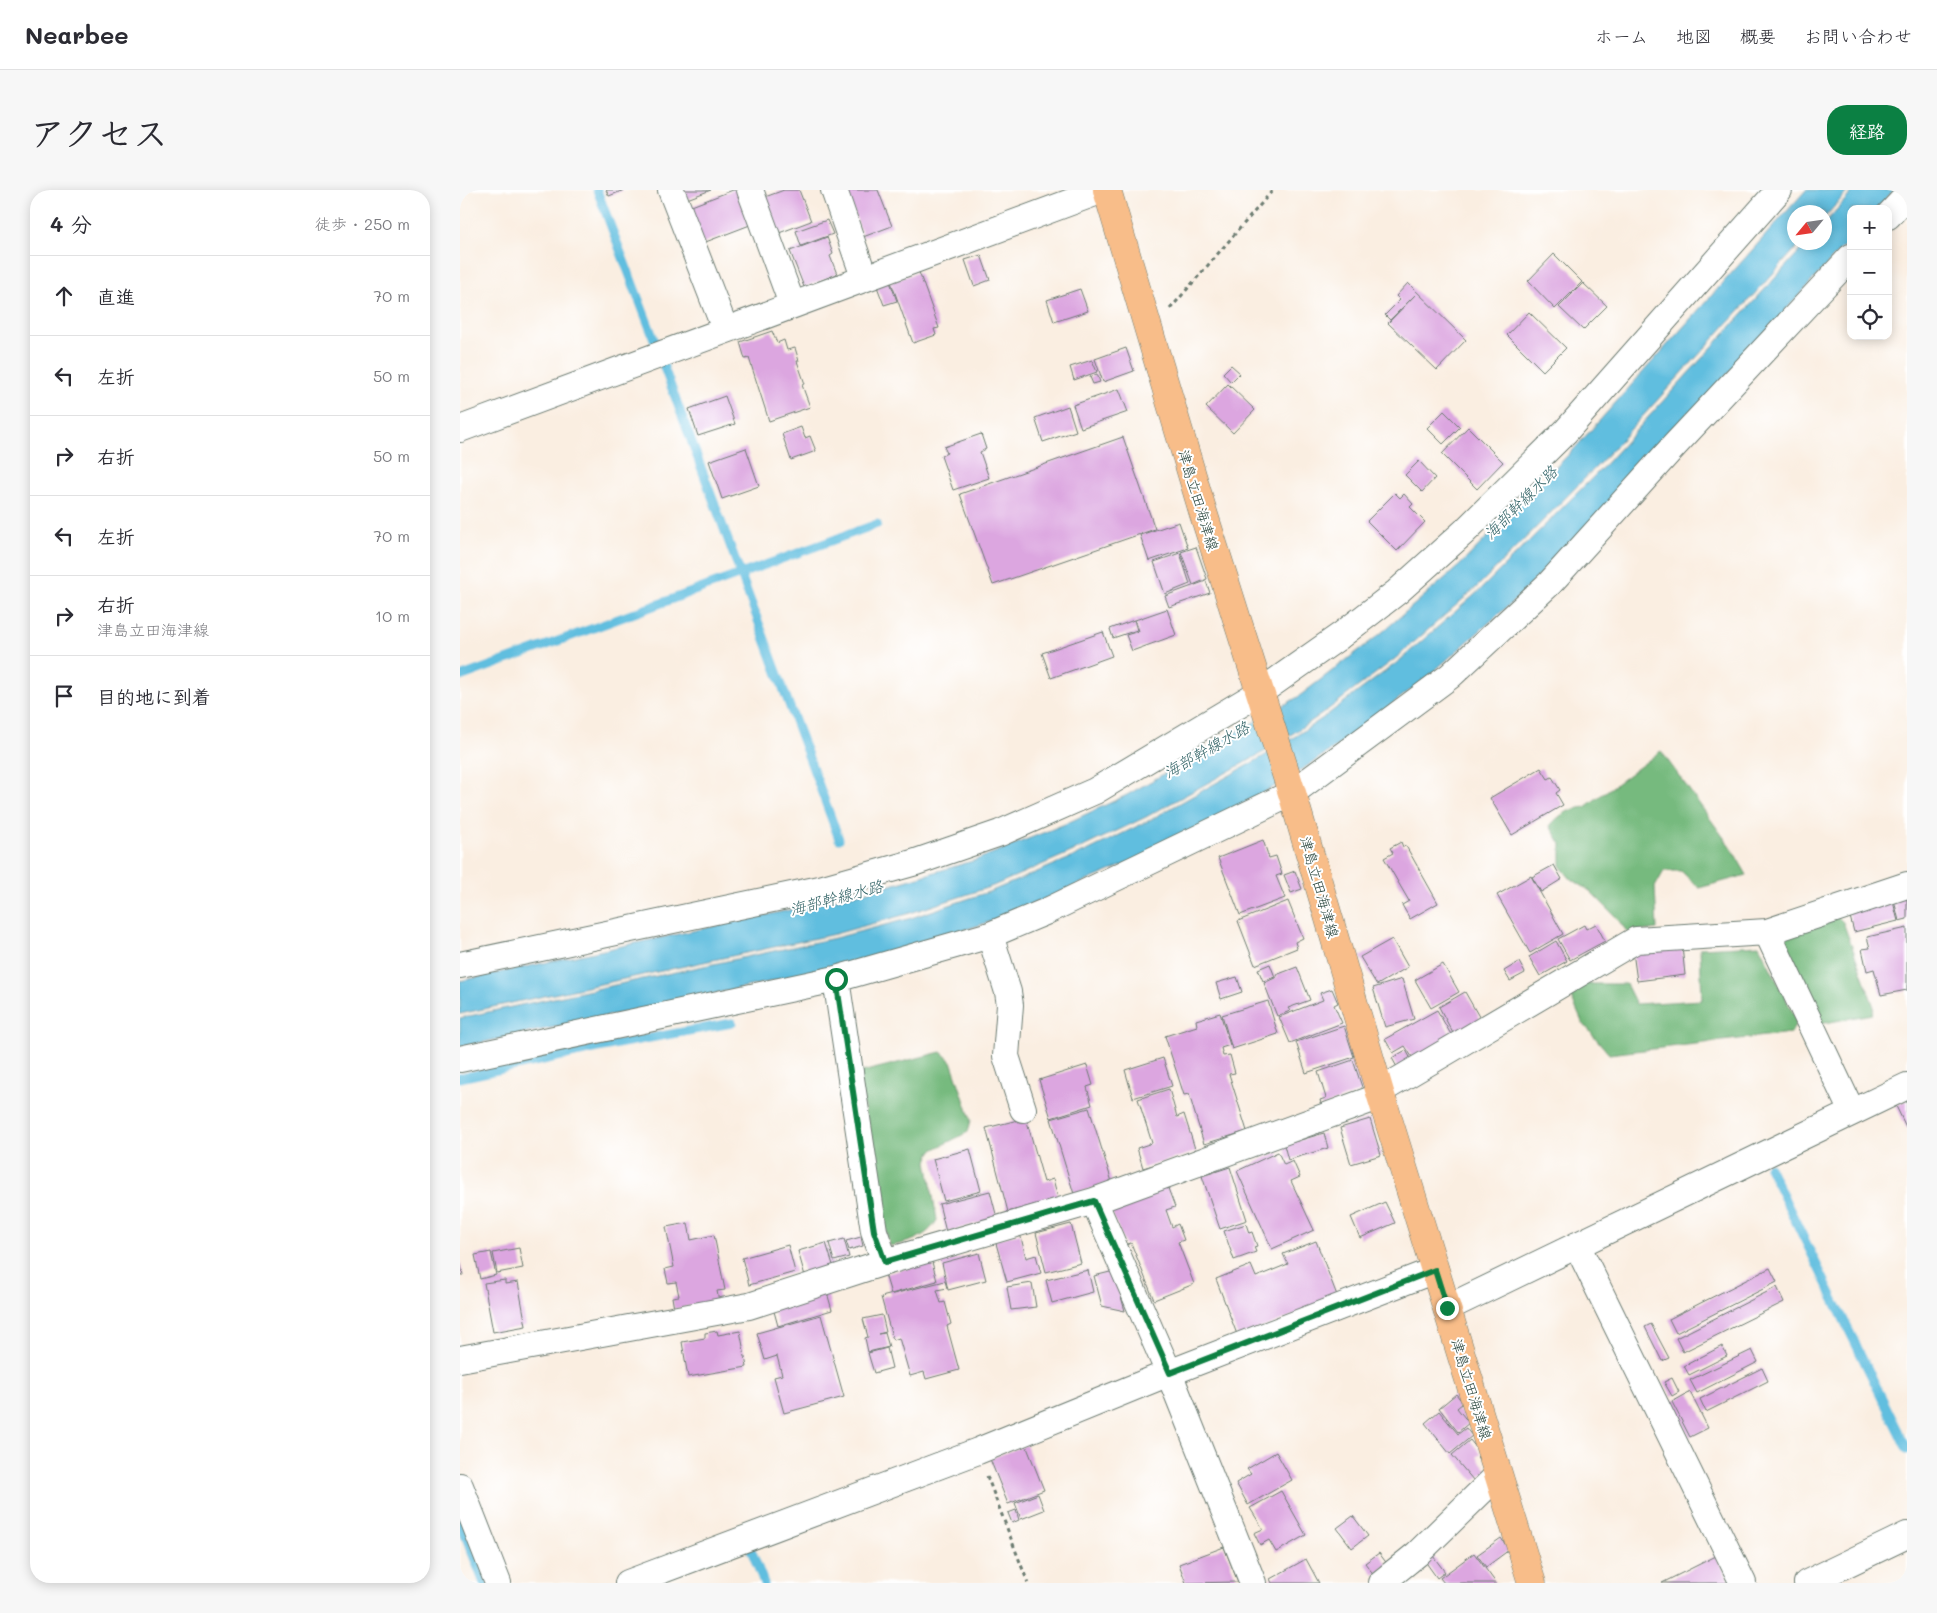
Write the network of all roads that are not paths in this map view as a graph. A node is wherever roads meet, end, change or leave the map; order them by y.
1 (672, 190) edge
2 (750, 190) edge
3 (834, 190) edge
4 (1103, 190) edge
5 (1107, 190) edge
6 (1779, 190) edge
7 (1907, 196) edge
8 (1892, 212) edge
9 (1847, 260) edge
10 (864, 277) junction
11 (792, 304) junction
12 (725, 329) junction
13 (460, 429) edge
14 (1262, 702) junction
15 (1292, 793) junction
16 (1907, 885) edge
17 (1767, 932) junction
18 (990, 935) junction
19 (460, 965) edge
20 (836, 979) junction
21 (460, 1059) edge
22 (1907, 1086) edge
23 (1380, 1093) junction
24 (1023, 1109) dead end
25 (1852, 1112) junction
26 (1094, 1201) junction
27 (1577, 1245) junction
28 (885, 1262) junction
29 (1435, 1270) junction
30 (1447, 1308) junction
31 (460, 1359) edge
32 (1170, 1373) junction
33 (1498, 1475) junction
34 (460, 1486) edge
35 (1907, 1535) edge
36 (498, 1583) edge
37 (628, 1583) edge
38 (1253, 1583) edge
39 (1381, 1583) edge
40 (1532, 1583) edge
41 (1742, 1583) edge
42 (1807, 1583) edge

1 - 12 street
2 - 11 street
3 - 10 street
4 - 10 street
5 - 14 main road, 津島立田海津線
6 - 14 street
7 - 8 street
9 - 15 street
10 - 11 street
11 - 12 street
12 - 13 street
14 - 15 main road, 津島立田海津線
14 - 19 street
15 - 18 street
15 - 23 main road, 津島立田海津線
16 - 17 street
17 - 23 street
17 - 25 street
18 - 20 street
18 - 24 street
20 - 21 street
20 - 28 street
22 - 25 street
23 - 26 street
23 - 29 main road, 津島立田海津線
25 - 27 street
26 - 28 street
26 - 32 street
27 - 30 street
27 - 41 street
28 - 31 street
29 - 30 main road, 津島立田海津線
29 - 32 street
30 - 33 main road, 津島立田海津線
32 - 37 street
32 - 38 street
33 - 39 street
33 - 40 main road, 津島立田海津線
34 - 36 street
35 - 42 street

